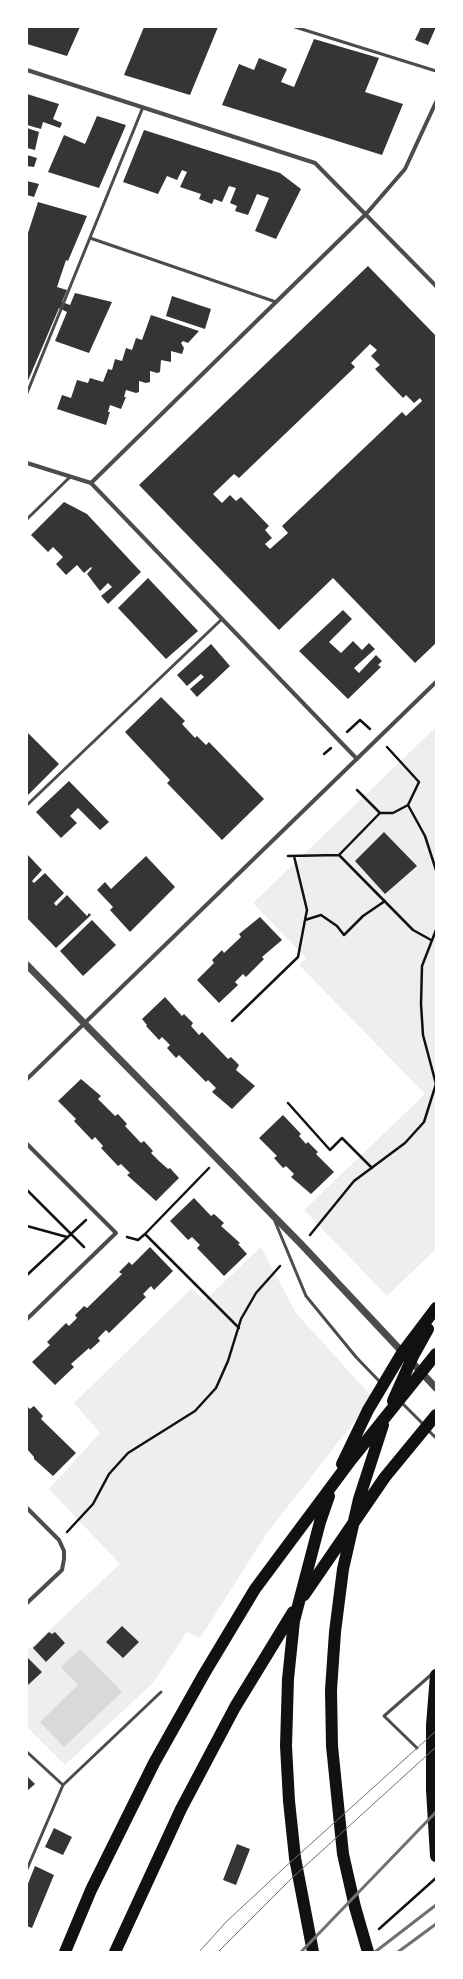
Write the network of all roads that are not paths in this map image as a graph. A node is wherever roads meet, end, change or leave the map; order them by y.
1 (295, 27) edge
2 (27, 70) edge
3 (436, 71) edge
4 (436, 102) edge
5 (143, 107) junction
6 (366, 214) junction
7 (90, 238) junction
8 (436, 286) edge
9 (276, 302) junction
10 (27, 393) edge
11 (27, 463) edge
12 (70, 477) junction
13 (91, 483) junction
14 (27, 520) edge
15 (222, 619) junction
16 (436, 682) edge
17 (357, 759) junction
18 (27, 805) edge
19 (27, 965) edge
20 (84, 1023) junction
21 (27, 1079) edge
22 (27, 1144) edge
23 (272, 1215) junction
24 (436, 1308) edge
25 (436, 1314) edge
26 (27, 1319) edge
27 (436, 1354) edge
28 (436, 1388) edge
29 (388, 1389) dead end
30 (394, 1395) dead end
31 (436, 1415) edge
32 (436, 1438) edge
33 (27, 1508) edge
34 (27, 1603) edge
35 (436, 1671) edge
36 (436, 1675) edge
37 (161, 1692) dead end
38 (417, 1748) dead end
39 (27, 1752) edge
40 (63, 1785) junction
41 (436, 1856) edge
42 (27, 1868) edge
43 (65, 1952) edge
44 (115, 1952) edge
45 (313, 1952) edge
46 (368, 1952) edge

1 - 3 lane
2 - 5 street
4 - 6 street
5 - 6 street
5 - 7 lane
6 - 8 street
6 - 9 street
7 - 9 lane
7 - 10 lane
9 - 13 street
11 - 12 street
12 - 13 street
12 - 14 lane
13 - 15 street
15 - 17 street
15 - 18 lane
16 - 17 street
17 - 20 street
19 - 20 street
20 - 21 street
20 - 23 street
22 - 26 street
23 - 28 street
23 - 29 lane
24 - 45 highway
25 - 46 highway
27 - 43 highway
30 - 32 lane
31 - 44 highway
33 - 34 street
35 - 38 lane
36 - 41 highway
37 - 40 lane
39 - 40 lane
40 - 42 lane

